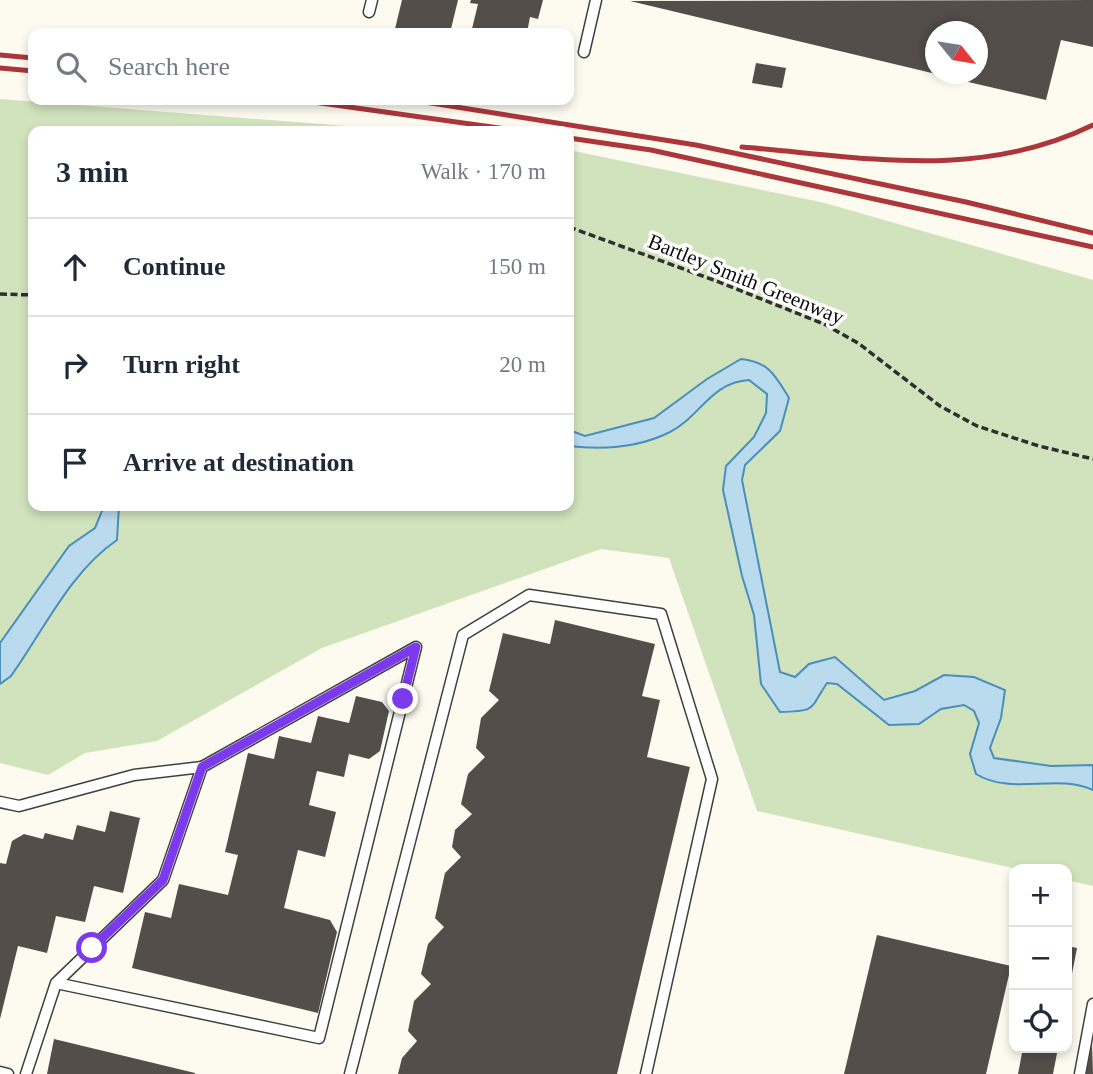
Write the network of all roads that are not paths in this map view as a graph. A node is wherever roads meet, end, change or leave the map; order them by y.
1 (372, 0) edge
2 (596, 0) edge
3 (369, 12) dead end
4 (583, 52) dead end
5 (202, 767) junction
6 (0, 802) edge
7 (56, 982) junction
8 (1093, 1004) edge
9 (0, 1072) edge
10 (8, 1074) edge
11 (26, 1074) edge
12 (350, 1074) edge
13 (646, 1074) edge
14 (1080, 1074) edge

1 - 3 lane
2 - 4 lane
5 - 6 lane
5 - 7 lane
5 - 7 lane
7 - 11 lane
8 - 14 lane
9 - 10 lane
12 - 13 lane

